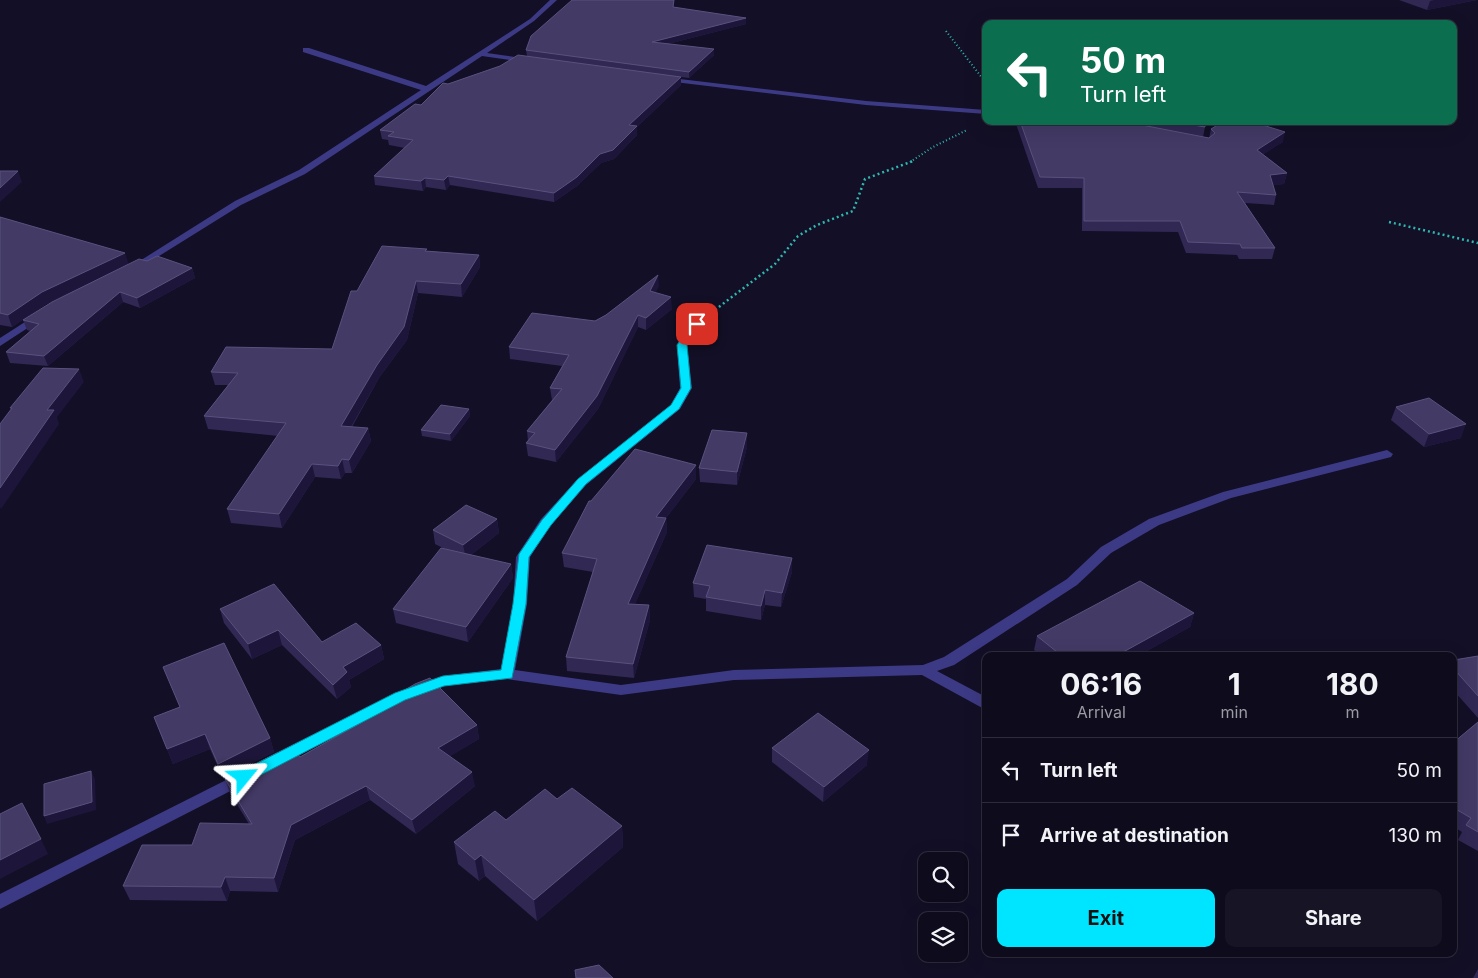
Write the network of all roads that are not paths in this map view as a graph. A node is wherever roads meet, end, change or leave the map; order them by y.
1 (554, 0) edge
2 (306, 50) dead end
3 (481, 54) junction
4 (540, 62) edge
5 (659, 78) edge
6 (427, 89) junction
7 (982, 112) edge
8 (125, 272) edge
9 (51, 308) edge
10 (697, 324) road end
11 (0, 343) edge
12 (1387, 454) dead end
13 (924, 670) junction
14 (507, 674) junction
15 (982, 702) edge
16 (0, 902) edge

1 - 3 street
2 - 6 street
3 - 4 street
3 - 6 street
5 - 7 street
6 - 8 street
9 - 11 street
10 - 14 street
12 - 13 street
13 - 14 street
13 - 15 street
14 - 16 street

